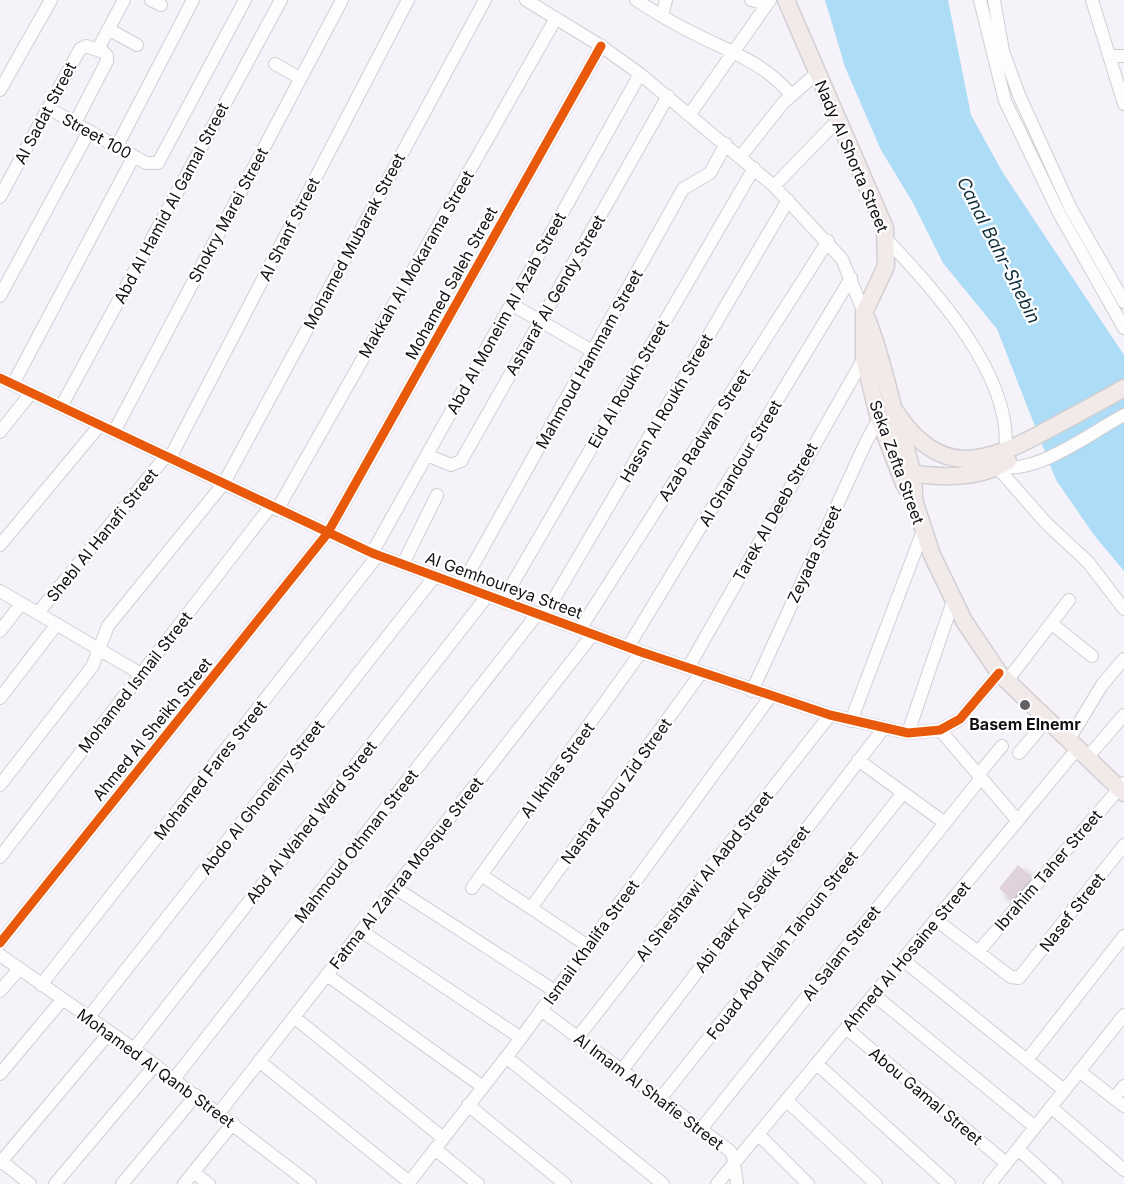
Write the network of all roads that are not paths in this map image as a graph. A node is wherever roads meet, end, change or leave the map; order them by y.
1 (51, 0) edge
2 (124, 0) edge
3 (193, 0) edge
4 (244, 0) edge
5 (280, 0) edge
6 (342, 0) edge
7 (408, 0) edge
8 (485, 0) edge
9 (526, 0) edge
10 (636, 0) edge
11 (666, 0) edge
12 (751, 0) edge
13 (786, 0) edge
14 (980, 0) edge
15 (994, 0) edge
16 (1092, 0) edge
17 (769, 2) edge
18 (662, 16) junction
19 (556, 18) junction
20 (108, 29) junction
21 (137, 45) dead end
22 (601, 46) junction
23 (100, 51) junction
24 (733, 52) junction
25 (1109, 56) junction
26 (1124, 56) edge
27 (275, 64) dead end
28 (817, 73) junction
29 (640, 74) junction
30 (300, 78) junction
31 (0, 90) edge
32 (791, 95) junction
33 (668, 96) junction
34 (1124, 104) edge
35 (48, 108) junction
36 (690, 114) junction
37 (837, 121) junction
38 (75, 123) junction
39 (89, 131) junction
40 (726, 144) junction
41 (117, 146) junction
42 (134, 156) junction
43 (741, 156) junction
44 (754, 168) junction
45 (774, 186) junction
46 (0, 197) edge
47 (788, 200) junction
48 (887, 240) junction
49 (828, 241) junction
50 (851, 278) junction
51 (0, 296) edge
52 (1124, 302) edge
53 (511, 304) junction
54 (864, 313) junction
55 (540, 321) junction
56 (1124, 327) edge
57 (594, 352) junction
58 (864, 358) junction
59 (0, 378) edge
60 (13, 384) junction
61 (1124, 388) edge
62 (31, 393) junction
63 (61, 407) junction
64 (895, 411) junction
65 (1124, 415) edge
66 (879, 419) junction
67 (100, 425) junction
68 (0, 432) edge
69 (114, 432) junction
70 (427, 455) junction
71 (168, 457) junction
72 (1001, 459) junction
73 (906, 471) junction
74 (224, 483) junction
75 (437, 495) dead end
76 (274, 508) junction
77 (923, 531) junction
78 (327, 534) junction
79 (0, 544) edge
80 (375, 554) junction
81 (403, 564) junction
82 (435, 576) junction
83 (462, 585) junction
84 (0, 591) edge
85 (488, 595) junction
86 (503, 600) junction
87 (1069, 600) dead end
88 (953, 601) junction
89 (21, 604) junction
90 (1124, 609) edge
91 (38, 614) junction
92 (541, 614) junction
93 (57, 624) junction
94 (1052, 624) junction
95 (580, 629) junction
96 (0, 631) edge
97 (593, 634) junction
98 (628, 647) junction
99 (98, 648) junction
100 (641, 652) junction
101 (1092, 656) dead end
102 (1124, 659) edge
103 (688, 668) junction
104 (701, 673) junction
105 (141, 674) junction
106 (1003, 677) junction
107 (752, 691) junction
108 (770, 697) junction
109 (0, 698) edge
110 (830, 715) junction
111 (1124, 715) edge
112 (851, 720) junction
113 (1047, 720) junction
114 (883, 729) junction
115 (940, 730) junction
116 (908, 733) junction
117 (1002, 746) dead end
118 (1077, 749) junction
119 (1020, 753) dead end
120 (858, 760) junction
121 (980, 777) junction
122 (0, 785) edge
123 (1122, 788) edge
124 (903, 793) junction
125 (1017, 821) junction
126 (945, 823) junction
127 (1124, 845) edge
128 (0, 857) edge
129 (481, 875) junction
130 (394, 888) junction
131 (472, 888) dead end
132 (531, 908) junction
133 (936, 920) junction
134 (361, 931) junction
135 (1124, 936) edge
136 (0, 943) edge
137 (588, 946) junction
138 (978, 952) junction
139 (0, 955) edge
140 (903, 960) junction
141 (19, 969) junction
142 (327, 975) junction
143 (41, 985) junction
144 (0, 991) edge
145 (555, 992) junction
146 (874, 995) junction
147 (62, 1000) junction
148 (541, 1010) junction
149 (1124, 1015) edge
150 (294, 1017) junction
151 (88, 1018) junction
152 (846, 1028) junction
153 (110, 1032) junction
154 (578, 1037) junction
155 (521, 1038) junction
156 (134, 1049) junction
157 (506, 1057) junction
158 (1027, 1060) junction
159 (259, 1061) junction
160 (817, 1064) junction
161 (155, 1065) junction
162 (622, 1070) junction
163 (1079, 1071) junction
164 (0, 1074) edge
165 (174, 1079) junction
166 (1124, 1086) edge
167 (483, 1087) junction
168 (1064, 1090) junction
169 (196, 1095) junction
170 (661, 1098) junction
171 (786, 1100) junction
172 (1119, 1102) edge
173 (468, 1105) junction
174 (1052, 1107) junction
175 (219, 1113) junction
176 (233, 1124) junction
177 (1035, 1127) junction
178 (702, 1128) junction
179 (758, 1134) junction
180 (443, 1138) junction
181 (435, 1149) junction
182 (1018, 1149) junction
183 (0, 1161) edge
184 (735, 1163) junction
185 (1006, 1163) junction
186 (1124, 1170) edge
187 (193, 1172) junction
188 (408, 1183) edge
189 (30, 1184) edge
190 (55, 1184) edge
191 (122, 1184) edge
192 (184, 1184) edge
193 (209, 1184) edge
194 (310, 1184) edge
195 (478, 1184) edge
196 (565, 1184) edge
197 (663, 1184) edge
198 (717, 1184) edge
199 (737, 1184) edge
200 (808, 1184) edge
201 (876, 1184) edge
202 (950, 1184) edge
203 (990, 1184) edge
204 (1056, 1184) edge

1 - 31 street
2 - 20 street
3 - 41 street
4 - 42 street, Street 100
5 - 63 street, Abd Al Hamid Al Gamal Street
6 - 30 street, Shokry Marei Street
7 - 71 street, Al Shanf Street
8 - 74 street, Mohamed Mubarak Street
9 - 19 street, Seka Zefta Street
10 - 18 street
11 - 18 street
12 - 17 street
13 - 28 main road, Nady Al Shorta Street
14 - 56 street
15 - 52 street
16 - 25 street
17 - 24 street
18 - 24 street
19 - 22 street, Seka Zefta Street
19 - 76 street, Makkah Al Mokarama Street
20 - 21 street
20 - 23 street
22 - 29 street, Seka Zefta Street
22 - 78 street, Mohamed Saleh Street
23 - 35 street, Al Sadat Street
23 - 38 street
24 - 32 street
24 - 36 street
25 - 26 street
25 - 34 street
27 - 30 street
28 - 32 street
28 - 37 main road, Nady Al Shorta Street
29 - 33 street, Seka Zefta Street
29 - 53 street, Abd Al Moneim Al Azab Street
30 - 69 street, Shokry Marei Street
32 - 43 street
33 - 36 street, Seka Zefta Street
33 - 55 street, Asharaf Al Gendy Street
35 - 38 street, Street 100
35 - 46 street, Al Sadat Street
36 - 40 street, Seka Zefta Street
37 - 45 street
37 - 48 main road, Nady Al Shorta Street
38 - 39 street, Street 100
39 - 41 street, Street 100
39 - 51 street
40 - 43 street, Seka Zefta Street
40 - 57 street, Mahmoud Hammam Street
41 - 42 street, Street 100
42 - 60 street
43 - 44 street, Seka Zefta Street
44 - 45 street, Seka Zefta Street
44 - 86 street, Eid Al Roukh Street
45 - 47 street, Seka Zefta Street
47 - 49 street, Seka Zefta Street
47 - 92 street, Hassn Al Roukh Street
48 - 54 main road, Nady Al Shorta Street
48 - 72 street
49 - 50 street, Seka Zefta Street
49 - 95 street, Azab Radwan Street
50 - 54 street, Seka Zefta Street
50 - 98 street, Al Ghandour Street
53 - 55 street
53 - 70 street, Abd Al Moneim Al Azab Street
54 - 58 main road, Seka Zefta Street
54 - 64 main road
55 - 57 street
55 - 70 street, Asharaf Al Gendy Street
57 - 83 street, Mahmoud Hammam Street
58 - 66 main road, Seka Zefta Street
58 - 103 street, Tarek Al Deeb Street
59 - 60 street, Al Gemhoureya Street
60 - 62 street, Al Gemhoureya Street
61 - 72 main road
62 - 63 street, Al Gemhoureya Street
62 - 68 street
63 - 67 street, Al Gemhoureya Street
64 - 72 main road
64 - 73 main road
65 - 72 street
66 - 73 main road, Seka Zefta Street
66 - 107 street, Zeyada Street
67 - 69 street, Al Gemhoureya Street
67 - 79 street
69 - 71 street, Al Gemhoureya Street
70 - 80 street, Abd Al Moneim Al Azab Street
71 - 74 street, Al Gemhoureya Street
71 - 91 street, Shebl Al Hanafi Street
72 - 73 main road
72 - 90 street
73 - 77 main road, Seka Zefta Street
74 - 76 street, Al Gemhoureya Street
74 - 99 street, Mohamed Mubarak Street
75 - 81 street
76 - 78 street, Al Gemhoureya Street
76 - 105 street, Mohamed Ismail Street
77 - 88 main road, Seka Zefta Street
77 - 112 street
78 - 80 street, Al Gemhoureya Street
78 - 136 street, Ahmed Al Sheikh Street
80 - 81 street, Al Gemhoureya Street
80 - 143 street, Mohamed Fares Street
81 - 82 street, Al Gemhoureya Street
82 - 83 street, Al Gemhoureya Street
82 - 151 street, Abdo Al Ghoneimy Street
83 - 85 street, Al Gemhoureya Street
84 - 89 street
85 - 86 street, Al Gemhoureya Street
85 - 156 street, Abd Al Wahed Ward Street
86 - 92 street, Al Gemhoureya Street
87 - 94 street, Al Gemhoureya Street
88 - 106 main road, Seka Zefta Street
88 - 116 street
89 - 91 street
89 - 96 street
91 - 93 street
92 - 95 street, Al Gemhoureya Street
92 - 165 street, Mahmoud Othman Street
93 - 99 street
93 - 109 street
94 - 101 street
94 - 106 street, Al Gemhoureya Street
95 - 97 street, Al Gemhoureya Street
97 - 98 street, Al Gemhoureya Street
97 - 130 street, Fatma Al Zahraa Mosque Street
98 - 100 street, Al Gemhoureya Street
99 - 105 street
99 - 122 street, Mohamed Mubarak Street
100 - 103 street, Al Gemhoureya Street
100 - 129 street, Al Ikhlas Street
102 - 118 street
103 - 104 street, Al Gemhoureya Street
104 - 107 street, Al Gemhoureya Street
104 - 132 street, Nashat Abou Zid Street
105 - 128 street, Mohamed Ismail Street
106 - 113 main road, Seka Zefta Street
106 - 115 street, Al Gemhoureya Street
107 - 108 street, Al Gemhoureya Street
108 - 110 street, Al Gemhoureya Street
108 - 137 street, Ismail Khalifa Street
110 - 112 street, Al Gemhoureya Street
110 - 154 street, Al Sheshtawi Al Aabd Street
111 - 118 street
112 - 114 street, Al Gemhoureya Street
113 - 118 main road, Seka Zefta Street
113 - 119 street
114 - 116 street, Al Gemhoureya Street
114 - 120 street, Abi Bakr Al Sedik Street
115 - 116 street, Al Gemhoureya Street
115 - 121 street
117 - 121 street, Al Salam Street
118 - 123 main road, Seka Zefta Street
118 - 125 street, Ahmed Al Hosaine Street
120 - 124 street
120 - 162 street, Abi Bakr Al Sedik Street
121 - 125 street
121 - 126 street, Al Salam Street
123 - 138 street, Ibrahim Taher Street
124 - 126 street
124 - 170 street, Fouad Abd Allah Tahoun Street
125 - 133 street, Ahmed Al Hosaine Street
126 - 178 street, Al Salam Street
127 - 138 street, Nasef Street
129 - 131 street, Al Ikhlas Street
129 - 132 street
130 - 134 street, Fatma Al Zahraa Mosque Street
130 - 145 street
132 - 137 street
133 - 138 street
133 - 140 street, Ahmed Al Hosaine Street
134 - 142 street, Fatma Al Zahraa Mosque Street
134 - 155 street
135 - 158 street
137 - 145 street, Ismail Khalifa Street
139 - 141 street, Mohamed Al Qanb Street
140 - 146 street, Ahmed Al Hosaine Street
140 - 158 street
141 - 143 street, Mohamed Al Qanb Street
141 - 144 street
142 - 150 street, Fatma Al Zahraa Mosque Street
142 - 167 street
143 - 147 street, Mohamed Al Qanb Street
145 - 148 street, Ismail Khalifa Street
146 - 152 street, Ahmed Al Hosaine Street
146 - 177 street
147 - 151 street, Mohamed Al Qanb Street
147 - 164 street
148 - 154 street, Al Imam Al Shafie Street
148 - 155 street, Ismail Khalifa Street
149 - 163 street
150 - 159 street, Fatma Al Zahraa Mosque Street
150 - 180 street
151 - 153 street, Mohamed Al Qanb Street
152 - 160 street, Ahmed Al Hosaine Street
152 - 185 street, Abou Gamal Street
153 - 156 street, Mohamed Al Qanb Street
153 - 183 street
154 - 162 street, Al Imam Al Shafie Street
155 - 157 street, Ismail Khalifa Street
156 - 161 street, Mohamed Al Qanb Street
157 - 167 street, Ismail Khalifa Street
157 - 197 street
158 - 168 street
159 - 175 street, Fatma Al Zahraa Mosque Street
159 - 188 street
160 - 171 street, Ahmed Al Hosaine Street
160 - 202 street
161 - 165 street, Mohamed Al Qanb Street
161 - 190 street
162 - 170 street, Al Imam Al Shafie Street
163 - 168 street
163 - 172 street
165 - 169 street, Mohamed Al Qanb Street
166 - 172 street
167 - 173 street, Ismail Khalifa Street
168 - 174 street
169 - 175 street, Mohamed Al Qanb Street
169 - 191 street
170 - 178 street, Al Imam Al Shafie Street
171 - 179 street, Ahmed Al Hosaine Street
171 - 201 street
173 - 180 street, Ismail Khalifa Street
173 - 196 street
174 - 177 street
174 - 186 street
175 - 176 street, Mohamed Al Qanb Street
176 - 187 street
176 - 194 street, Mohamed Al Qanb Street
177 - 182 street
178 - 184 street, Al Imam Al Shafie Street
179 - 184 street, Ahmed Al Hosaine Street
179 - 200 street
180 - 181 street, Ismail Khalifa Street
181 - 188 street, Ismail Khalifa Street
181 - 195 street
182 - 185 street
182 - 204 street
183 - 189 street
184 - 198 street, Ahmed Al Hosaine Street
184 - 199 street, Al Imam Al Shafie Street
185 - 203 street
187 - 192 street
187 - 193 street

